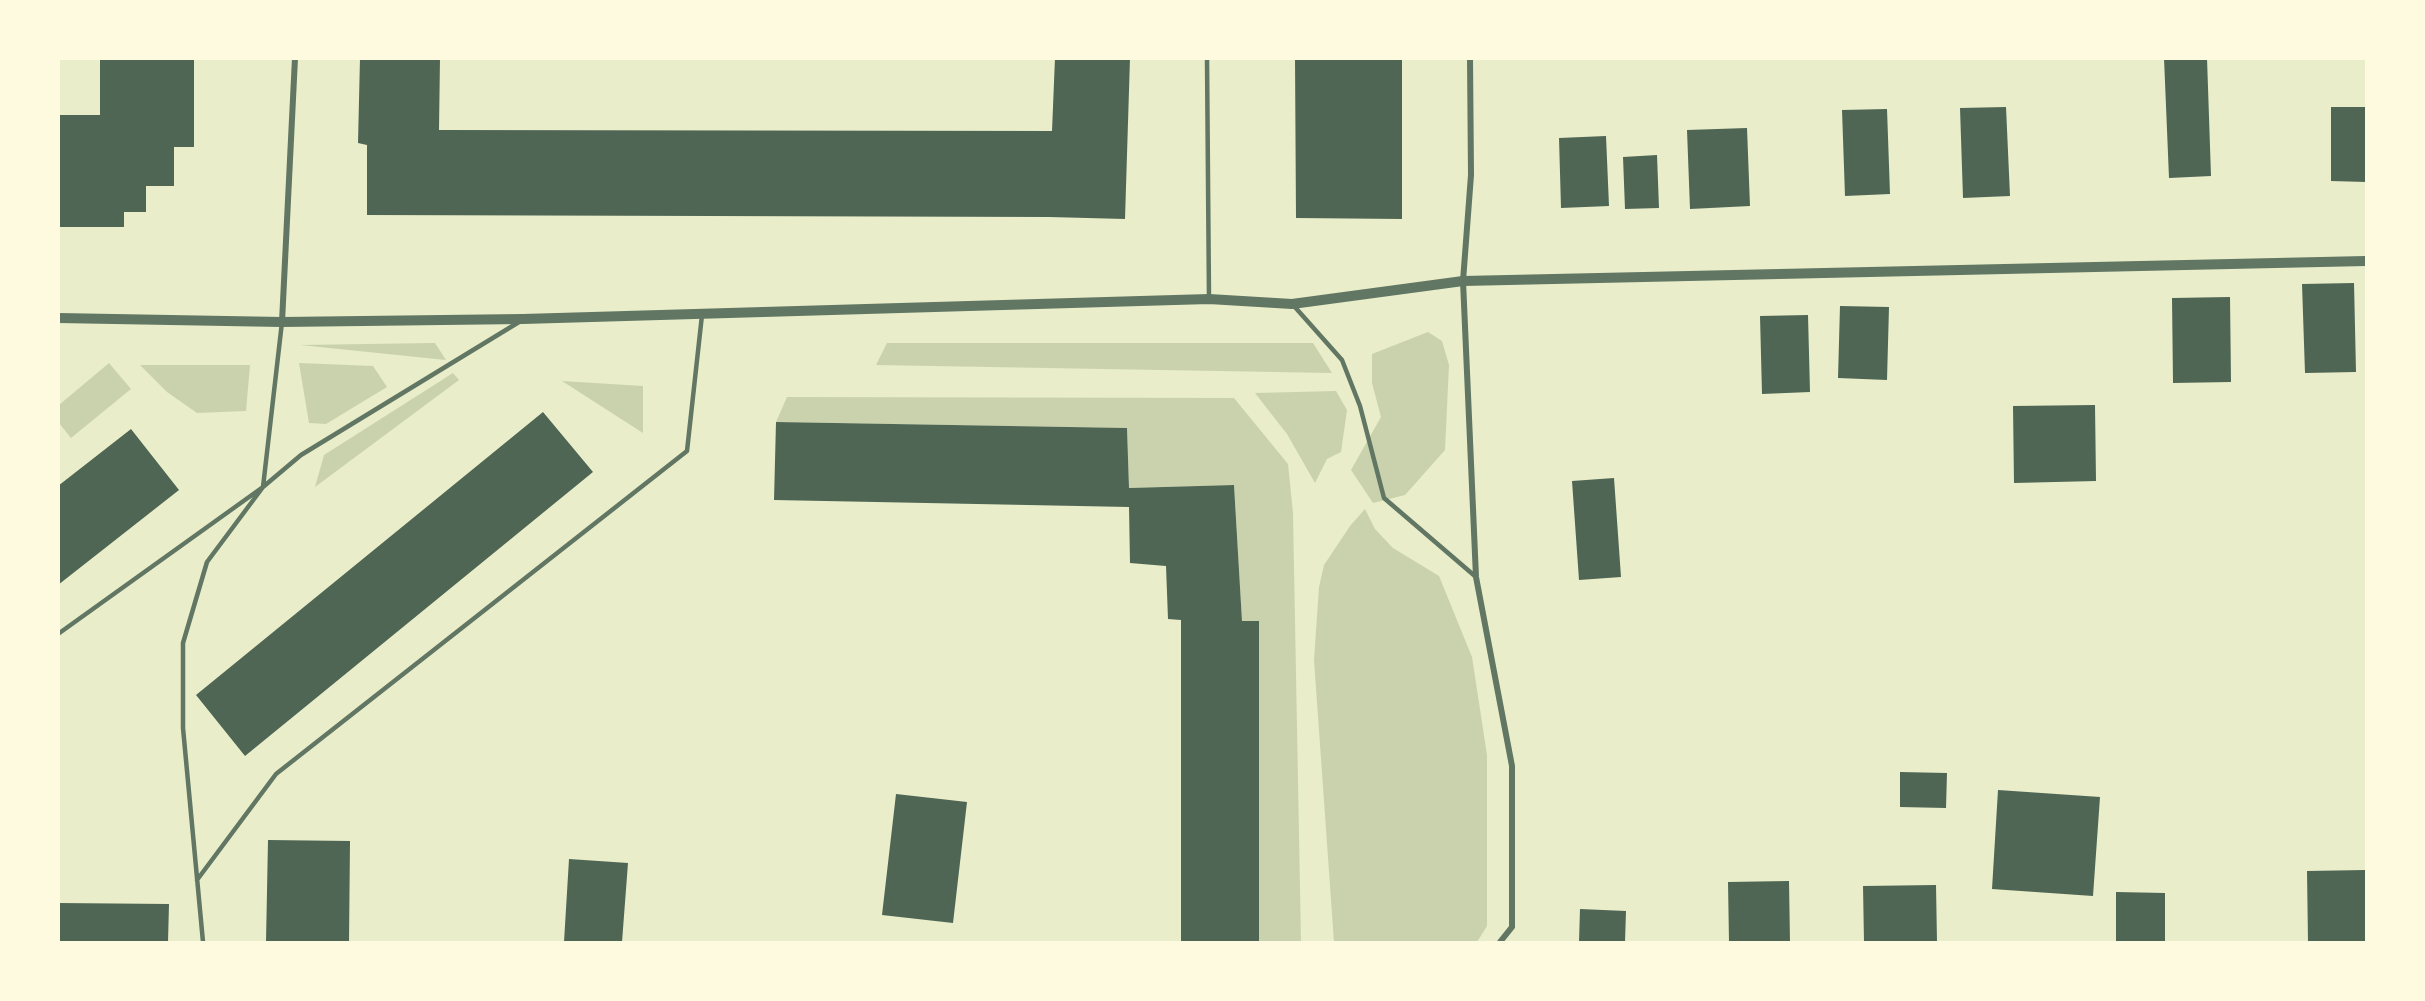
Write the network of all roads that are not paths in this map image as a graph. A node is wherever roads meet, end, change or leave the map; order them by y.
1 (295, 58) edge
2 (1207, 58) edge
3 (1470, 58) edge
4 (2367, 261) edge
5 (1463, 281) junction
6 (1209, 299) junction
7 (1292, 304) junction
8 (702, 314) junction
9 (58, 318) edge
10 (523, 319) junction
11 (282, 322) junction
12 (263, 487) junction
13 (1476, 577) junction
14 (58, 634) edge
15 (196, 880) junction
16 (203, 942) edge
17 (1500, 942) edge

1 - 11 street
2 - 6 lane
3 - 5 street
4 - 5 street
5 - 7 street
5 - 13 street
6 - 7 street
6 - 8 street
7 - 13 lane
8 - 10 street
8 - 15 lane
9 - 11 street
10 - 11 street
10 - 12 lane
11 - 12 lane
12 - 14 lane
12 - 15 lane
13 - 17 street
15 - 16 lane

